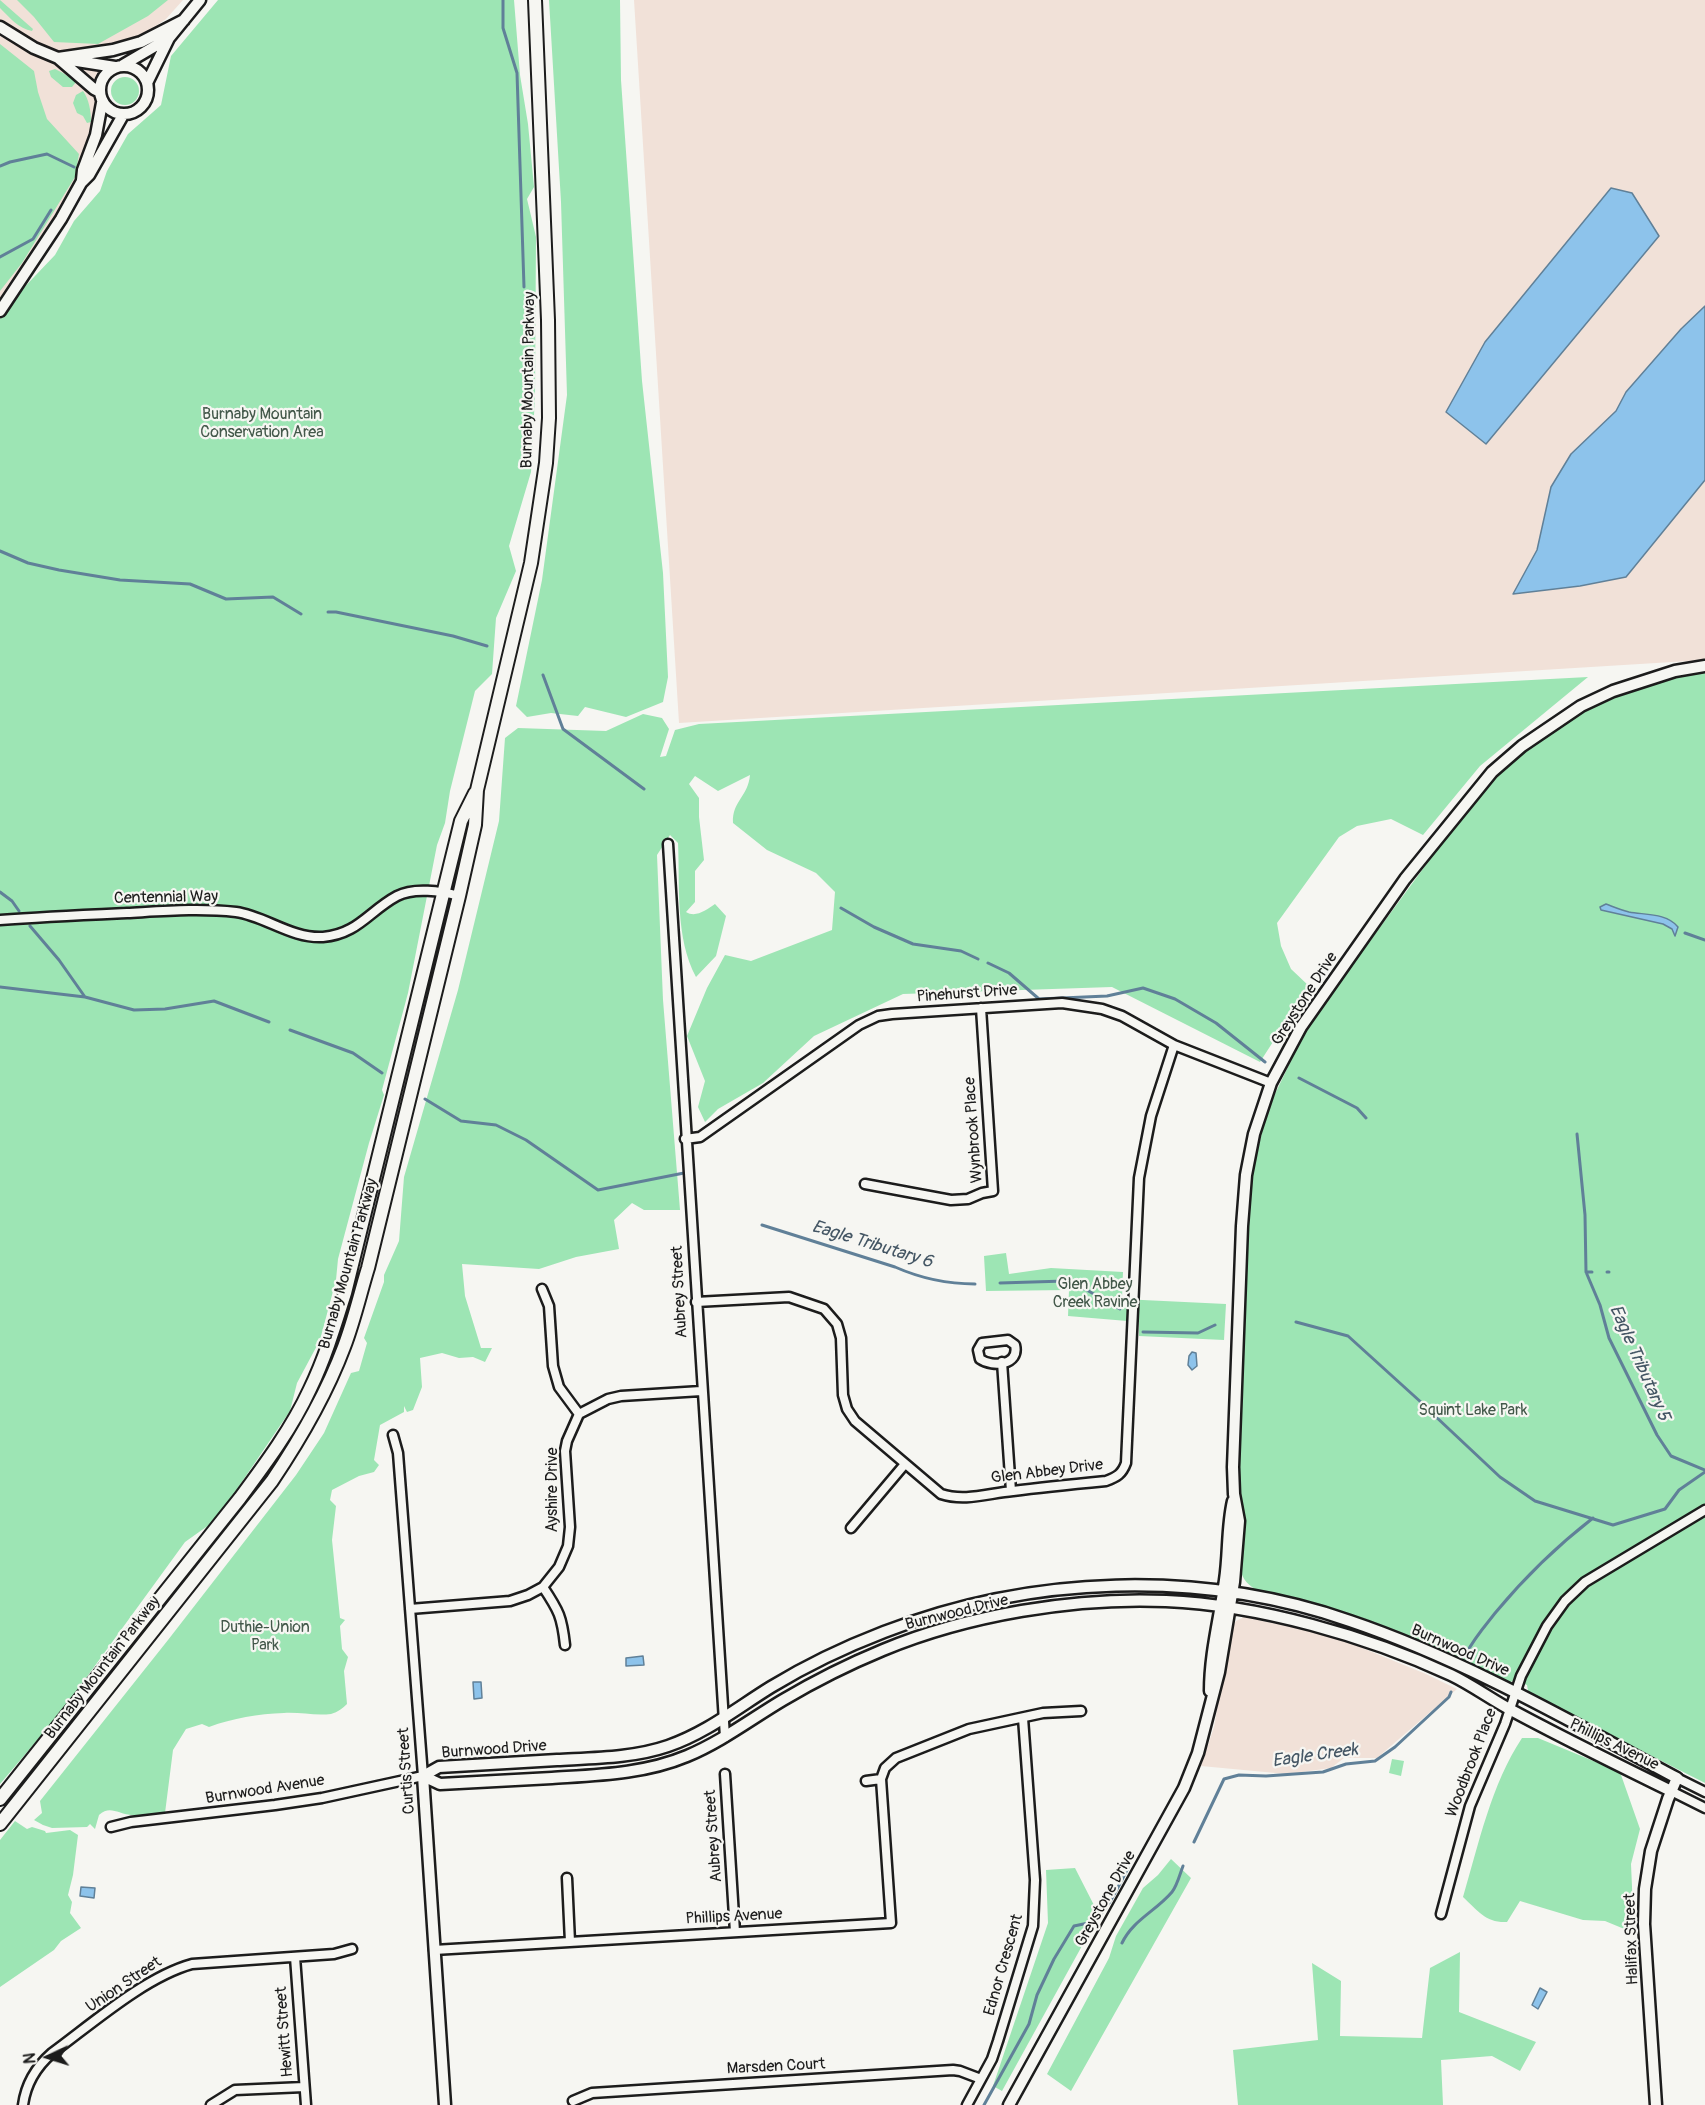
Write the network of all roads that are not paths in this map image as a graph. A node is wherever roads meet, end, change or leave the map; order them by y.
1 (200, 0) edge
2 (535, 0) edge
3 (184, 20) junction
4 (0, 27) edge
5 (169, 38) junction
6 (58, 58) junction
7 (119, 66) junction
8 (147, 84) junction
9 (101, 97) junction
10 (123, 115) junction
11 (81, 183) junction
12 (0, 311) edge
13 (1705, 666) edge
14 (477, 790) junction
15 (668, 844) dead end
16 (444, 892) junction
17 (459, 896) junction
18 (0, 920) edge
19 (981, 1008) junction
20 (1174, 1045) junction
21 (1271, 1083) junction
22 (686, 1139) junction
23 (866, 1184) dead end
24 (542, 1289) dead end
25 (696, 1302) junction
26 (1002, 1362) dead end
27 (701, 1391) junction
28 (579, 1413) junction
29 (393, 1435) dead end
30 (904, 1464) junction
31 (1011, 1491) junction
32 (1705, 1510) edge
33 (851, 1528) dead end
34 (543, 1587) junction
35 (1228, 1591) junction
36 (1225, 1607) junction
37 (410, 1609) junction
38 (565, 1646) dead end
39 (1515, 1693) junction
40 (1509, 1709) junction
41 (1081, 1711) dead end
42 (723, 1718) junction
43 (1023, 1718) junction
44 (725, 1737) junction
45 (724, 1774) dead end
46 (423, 1776) junction
47 (1677, 1778) junction
48 (881, 1779) junction
49 (866, 1781) dead end
50 (1671, 1791) junction
51 (1705, 1792) edge
52 (0, 1799) edge
53 (1705, 1808) edge
54 (0, 1824) edge
55 (111, 1827) dead end
56 (567, 1878) dead end
57 (1441, 1914) dead end
58 (735, 1932) junction
59 (570, 1942) junction
60 (352, 1949) dead end
61 (434, 1950) junction
62 (295, 1957) junction
63 (981, 2079) junction
64 (304, 2087) junction
65 (573, 2101) dead end
66 (23, 2105) edge
67 (211, 2105) edge
68 (306, 2105) edge
69 (445, 2105) edge
70 (967, 2105) edge
71 (1009, 2105) edge
72 (1656, 2105) edge

1 - 3 street
2 - 14 main road, Burnaby Mountain Parkway
3 - 5 street
3 - 6 street
4 - 6 street
5 - 7 street
5 - 8 street
6 - 7 street
6 - 9 street
7 - 8 street
7 - 9 street
8 - 10 street
9 - 10 street
9 - 11 street
10 - 11 street
11 - 12 street
13 - 21 street, Greystone Drive
14 - 16 main road, Burnaby Mountain Parkway
14 - 17 main road, Burnaby Mountain Parkway
15 - 22 street, Aubrey Street
16 - 17 street, Centennial Way
16 - 18 street, Centennial Way
16 - 52 main road, Burnaby Mountain Parkway
17 - 54 main road, Burnaby Mountain Parkway
19 - 20 street, Pinehurst Drive
19 - 22 street, Pinehurst Drive
19 - 23 street, Wynbrook Place
20 - 21 street, Pinehurst Drive
20 - 31 street, Glen Abbey Drive
21 - 35 street, Greystone Drive
22 - 25 street, Aubrey Street
24 - 28 street
25 - 27 street, Aubrey Street
25 - 30 street, Glen Abbey Drive
26 - 31 street
27 - 28 street
27 - 42 street, Aubrey Street
28 - 34 street, Ayshire Drive
29 - 37 street, Curtis Street
30 - 31 street, Glen Abbey Drive
30 - 33 street
32 - 39 street
34 - 37 street, Ayshire Drive
34 - 38 street
35 - 36 street, Greystone Drive
35 - 39 street, Burnwood Drive
35 - 42 street, Burnwood Drive
36 - 40 street, Burnwood Drive
36 - 44 street, Burnwood Drive
36 - 71 street, Greystone Drive
37 - 46 street, Curtis Street
39 - 40 street, Woodbrook Place
39 - 47 street, Phillips Avenue
40 - 50 street, Phillips Avenue
40 - 57 street, Woodbrook Place
41 - 43 street
42 - 44 street, Aubrey Street
42 - 46 street, Burnwood Drive
43 - 48 street
43 - 63 street, Ednor Crescent
44 - 46 street, Burnwood Drive
45 - 58 street, Aubrey Street
46 - 55 street, Burnwood Avenue
46 - 61 street, Curtis Street
47 - 50 street, Halifax Street
47 - 51 street, Phillips Avenue
48 - 49 street
48 - 58 street, Phillips Avenue
50 - 53 street, Phillips Avenue
50 - 72 street, Halifax Street
56 - 59 street
58 - 59 street, Phillips Avenue
59 - 61 street, Phillips Avenue
60 - 62 street, Union Street
61 - 69 street, Curtis Street
62 - 64 street, Hewitt Street
62 - 66 street, Union Street
63 - 65 street, Marsden Court
63 - 70 street, Ednor Crescent
64 - 67 street
64 - 68 street, Hewitt Street

